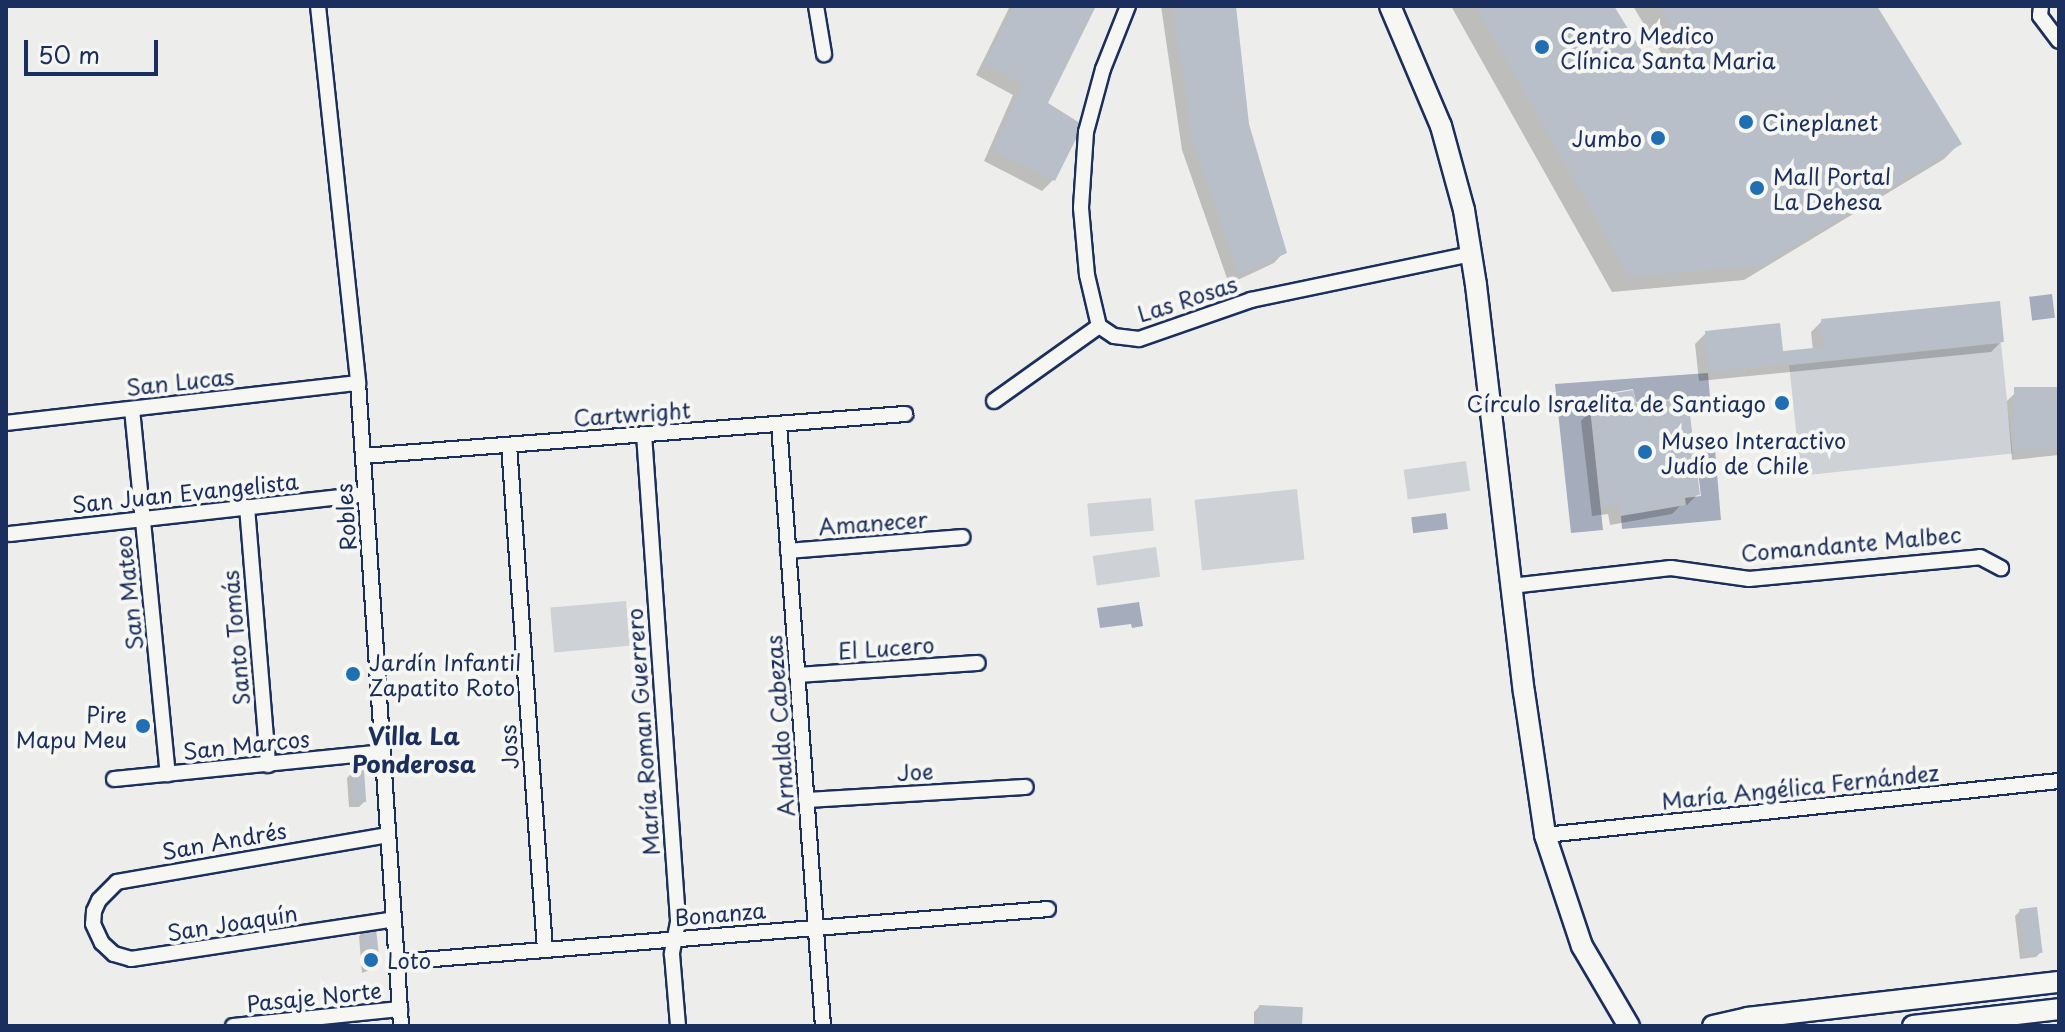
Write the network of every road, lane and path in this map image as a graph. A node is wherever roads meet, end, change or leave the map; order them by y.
1 (318, 6) edge
2 (816, 6) edge
3 (1128, 6) edge
4 (1390, 6) edge
5 (2041, 6) edge
6 (2059, 41) edge
7 (824, 54) dead end
8 (1472, 254) junction
9 (1099, 326) junction
10 (358, 383) junction
11 (994, 401) dead end
12 (132, 409) junction
13 (905, 414) dead end
14 (6, 423) edge
15 (779, 424) junction
16 (644, 434) junction
17 (509, 445) junction
18 (363, 456) junction
19 (365, 494) junction
20 (247, 507) junction
21 (143, 519) junction
22 (10, 534) dead end
23 (962, 537) dead end
24 (788, 551) junction
25 (2001, 568) dead end
26 (1511, 586) junction
27 (978, 663) dead end
28 (797, 675) junction
29 (383, 752) junction
30 (268, 765) junction
31 (168, 774) junction
32 (114, 779) dead end
33 (2059, 781) edge
34 (1026, 787) dead end
35 (806, 800) junction
36 (388, 835) junction
37 (1545, 835) junction
38 (1048, 909) dead end
39 (394, 919) junction
40 (93, 924) joint
41 (815, 927) junction
42 (675, 939) junction
43 (545, 950) junction
44 (397, 962) junction
45 (2059, 982) edge
46 (400, 1009) junction
47 (2059, 1009) edge
48 (233, 1026) edge
49 (401, 1026) edge
50 (678, 1026) edge
51 (823, 1026) edge
52 (1629, 1026) edge
53 (1713, 1026) edge
54 (1913, 1026) edge

1 - 10 street, Robles
2 - 7 street
3 - 9 street
4 - 8 street
5 - 6 street
8 - 9 street, Las Rosas
8 - 26 street
9 - 11 street
10 - 12 street, San Lucas
10 - 18 street, Robles
12 - 14 street, San Lucas
12 - 21 street, San Mateo
13 - 15 street, Cartwright
15 - 16 street, Cartwright
15 - 24 street, Arnaldo Cabezas
16 - 17 street, Cartwright
16 - 42 street, María Roman Guerrero
17 - 18 street, Cartwright
17 - 43 street, Joss
18 - 19 street, Robles
19 - 20 street, San Juan Evangelista
19 - 29 street, Robles
20 - 21 street, San Juan Evangelista
20 - 30 street, Santo Tomás
21 - 22 street, San Juan Evangelista
21 - 31 street, San Mateo
23 - 24 street, Amanecer
24 - 28 street, Arnaldo Cabezas
25 - 26 street, Comandante Malbec
26 - 37 street
27 - 28 street, El Lucero
28 - 35 street, Arnaldo Cabezas
29 - 30 street, San Marcos
29 - 36 street, Robles
30 - 31 street, San Marcos
31 - 32 street, San Marcos
33 - 37 street, María Angélica Fernández
34 - 35 street, Joe
35 - 41 street, Arnaldo Cabezas
36 - 39 street, Robles
36 - 40 street, San Andrés
37 - 52 street
38 - 41 street, Bonanza
39 - 40 street, San Joaquín
39 - 44 street, Robles
41 - 42 street, Bonanza
41 - 51 street, Arnaldo Cabezas
42 - 43 street, Bonanza
42 - 50 street, María Roman Guerrero
43 - 44 street, Bonanza
44 - 46 street, Robles
45 - 53 street
46 - 48 street, Pasaje Norte
46 - 49 street, Robles
47 - 54 street

